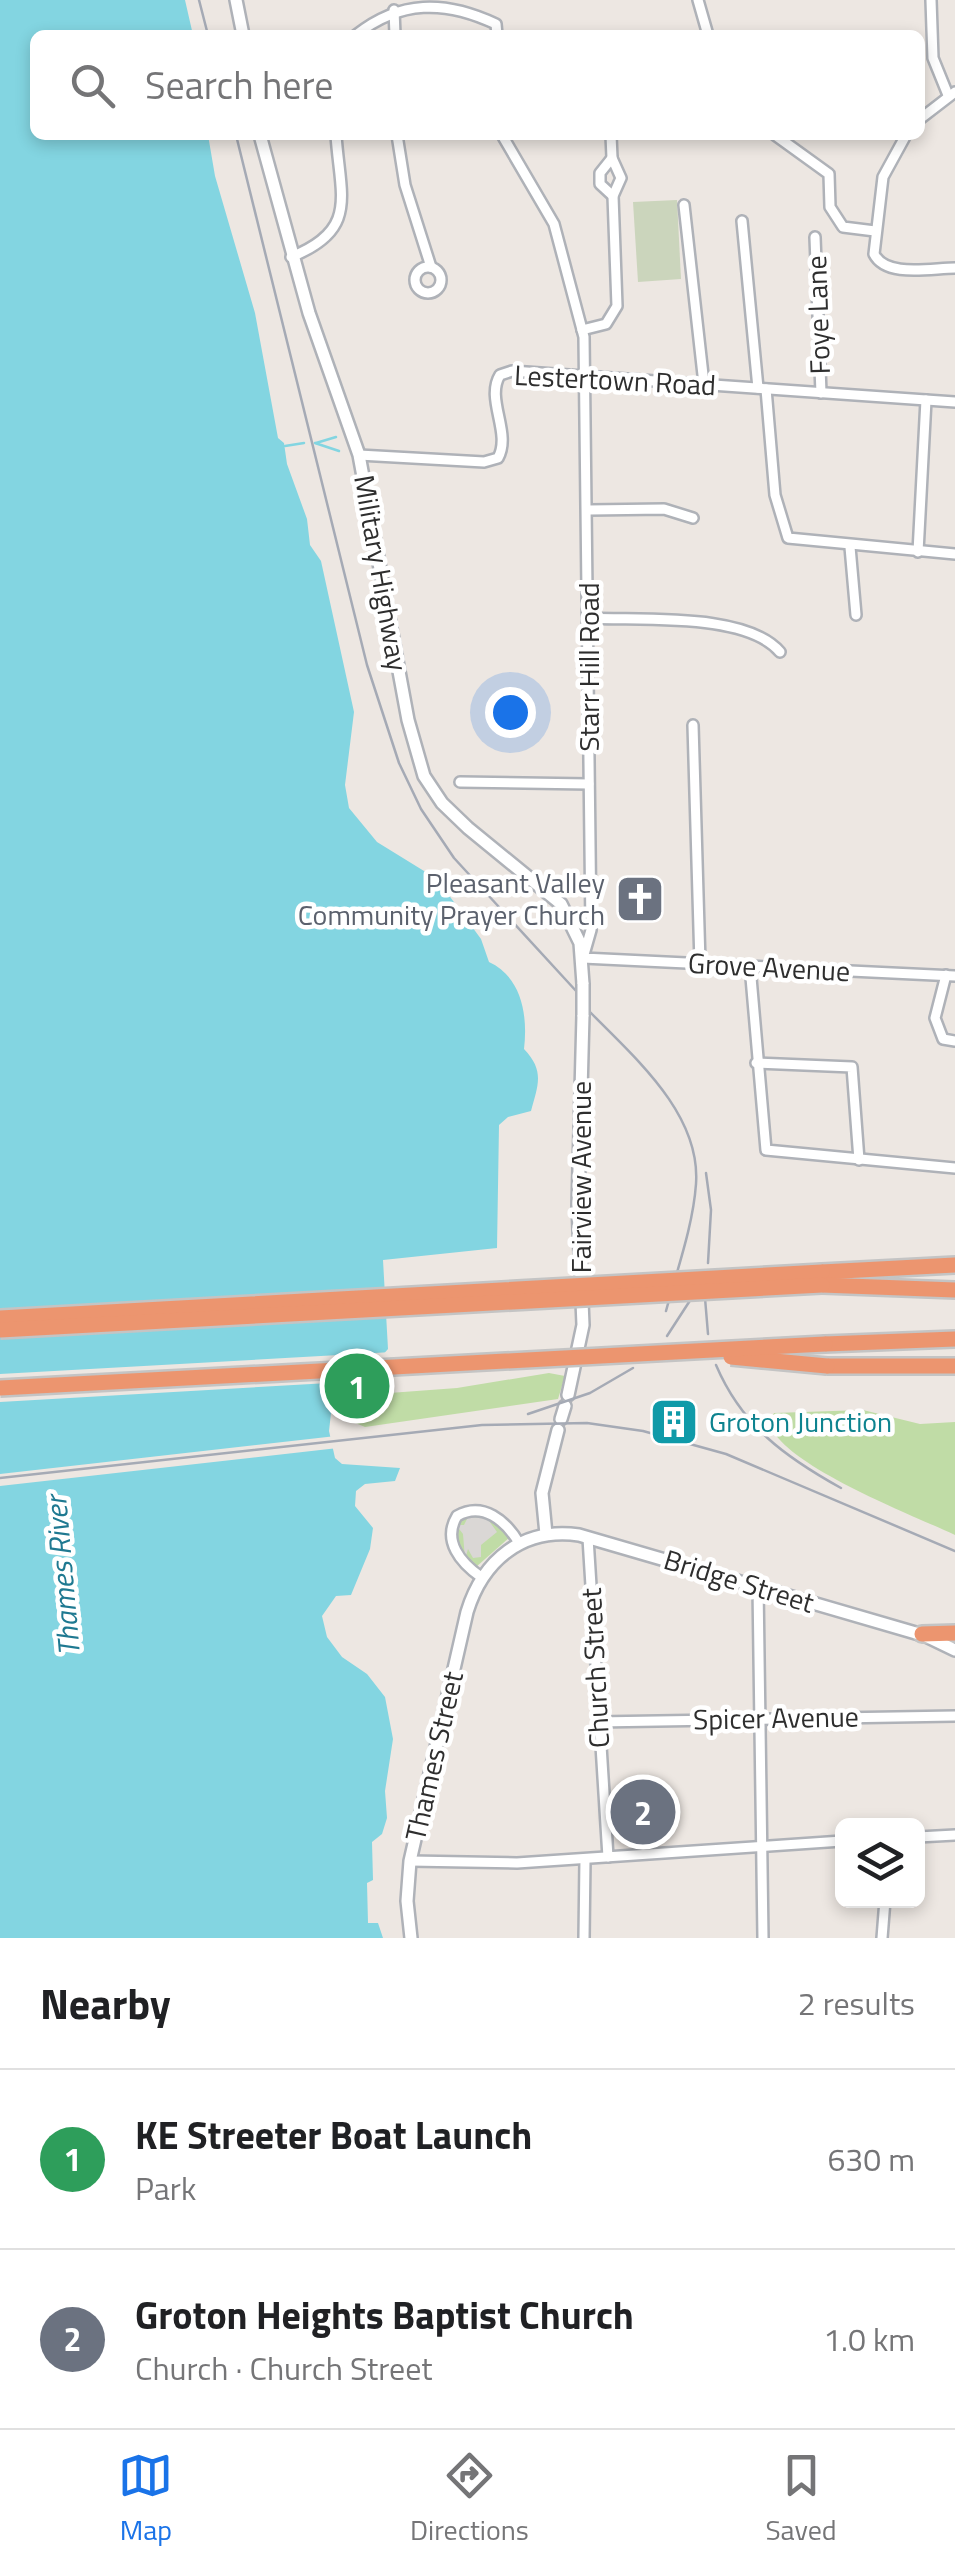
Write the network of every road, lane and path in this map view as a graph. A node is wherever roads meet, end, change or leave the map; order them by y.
1 (236, 0) edge
2 (698, 0) edge
3 (932, 0) edge
4 (394, 10) junction
5 (241, 30) edge
6 (364, 30) edge
7 (395, 30) edge
8 (496, 30) edge
9 (707, 30) edge
10 (952, 94) edge
11 (925, 115) edge
12 (261, 140) edge
13 (336, 140) edge
14 (398, 140) edge
15 (505, 140) edge
16 (610, 140) edge
17 (783, 140) edge
18 (903, 140) edge
19 (612, 158) junction
20 (613, 196) junction
21 (684, 205) dead end
22 (742, 221) dead end
23 (874, 231) junction
24 (815, 238) dead end
25 (292, 256) junction
26 (431, 267) dead end
27 (955, 268) edge
28 (582, 330) junction
29 (585, 376) junction
30 (704, 384) junction
31 (762, 389) junction
32 (822, 393) junction
33 (926, 400) junction
34 (955, 402) edge
35 (360, 455) junction
36 (590, 510) junction
37 (694, 518) dead end
38 (850, 547) junction
39 (918, 552) junction
40 (955, 554) edge
41 (856, 614) dead end
42 (589, 618) junction
43 (780, 652) dead end
44 (693, 726) dead end
45 (460, 782) dead end
46 (589, 784) junction
47 (583, 958) junction
48 (700, 963) junction
49 (750, 966) junction
50 (950, 976) edge
51 (955, 1041) edge
52 (756, 1064) junction
53 (860, 1160) junction
54 (955, 1168) edge
55 (955, 1255) edge
56 (955, 1265) edge
57 (900, 1269) junction
58 (822, 1279) junction
59 (955, 1290) edge
60 (0, 1318) edge
61 (0, 1330) edge
62 (955, 1339) edge
63 (658, 1352) junction
64 (955, 1363) edge
65 (0, 1388) edge
66 (546, 1534) junction
67 (588, 1538) junction
68 (520, 1542) junction
69 (481, 1578) junction
70 (758, 1586) junction
71 (955, 1633) edge
72 (922, 1634) junction
73 (955, 1650) edge
74 (955, 1716) edge
75 (760, 1719) junction
76 (596, 1722) junction
77 (955, 1835) edge
78 (925, 1837) edge
79 (835, 1841) edge
80 (762, 1844) junction
81 (608, 1857) junction
82 (586, 1859) junction
83 (410, 1861) junction
84 (884, 1908) edge
85 (411, 1938) edge
86 (584, 1938) edge
87 (763, 1938) edge
88 (882, 1938) edge

1 - 5 street
2 - 9 street
3 - 10 street
4 - 6 street
4 - 7 street
4 - 8 street
10 - 11 street
12 - 25 street, Military Highway
13 - 25 street
14 - 26 street
15 - 28 street, Starr Hill Road
16 - 19 street
17 - 23 street
18 - 23 street
19 - 20 street
19 - 20 street
20 - 28 street
21 - 30 street
22 - 31 street
23 - 27 street
24 - 32 street, Foye Lane
25 - 35 street, Military Highway
28 - 29 street, Starr Hill Road
29 - 30 street, Lestertown Road
29 - 35 street, Lestertown Road
29 - 36 street, Starr Hill Road
30 - 31 street, Lestertown Road
31 - 32 street, Lestertown Road
31 - 38 street
32 - 33 street, Lestertown Road
33 - 34 street, Lestertown Road
33 - 39 street
35 - 47 street, Military Highway
36 - 37 street
36 - 42 street, Starr Hill Road
38 - 39 street
38 - 41 street
39 - 40 street
42 - 43 street
42 - 46 street, Starr Hill Road
44 - 48 street
45 - 46 street
46 - 47 street, Starr Hill Road
47 - 48 street, Grove Avenue
47 - 66 street, Fairview Avenue, bridge
48 - 49 street, Grove Avenue
49 - 50 street, Grove Avenue
49 - 52 street
50 - 51 street
52 - 53 street
52 - 53 street
53 - 54 street
55 - 57 highway
56 - 57 highway
57 - 58 highway
58 - 59 highway
58 - 60 highway, bridge
58 - 61 highway, bridge
62 - 63 highway, bridge
63 - 64 highway, bridge
63 - 65 highway, bridge
66 - 67 street, Bridge Street
66 - 68 street, Bridge Street
67 - 70 street, Bridge Street
67 - 76 street, Church Street
68 - 69 street, Bridge Street
68 - 69 street
69 - 83 street, Thames Street
70 - 72 street, Bridge Street
70 - 75 street
71 - 72 highway
72 - 73 street, Bridge Street
74 - 75 street, Spicer Avenue
75 - 76 street, Spicer Avenue
75 - 80 street
76 - 81 street, Church Street
77 - 78 street
79 - 80 street
80 - 81 street
80 - 87 street
81 - 82 street
82 - 83 street
82 - 86 street
83 - 85 street, Thames Street
84 - 88 street

